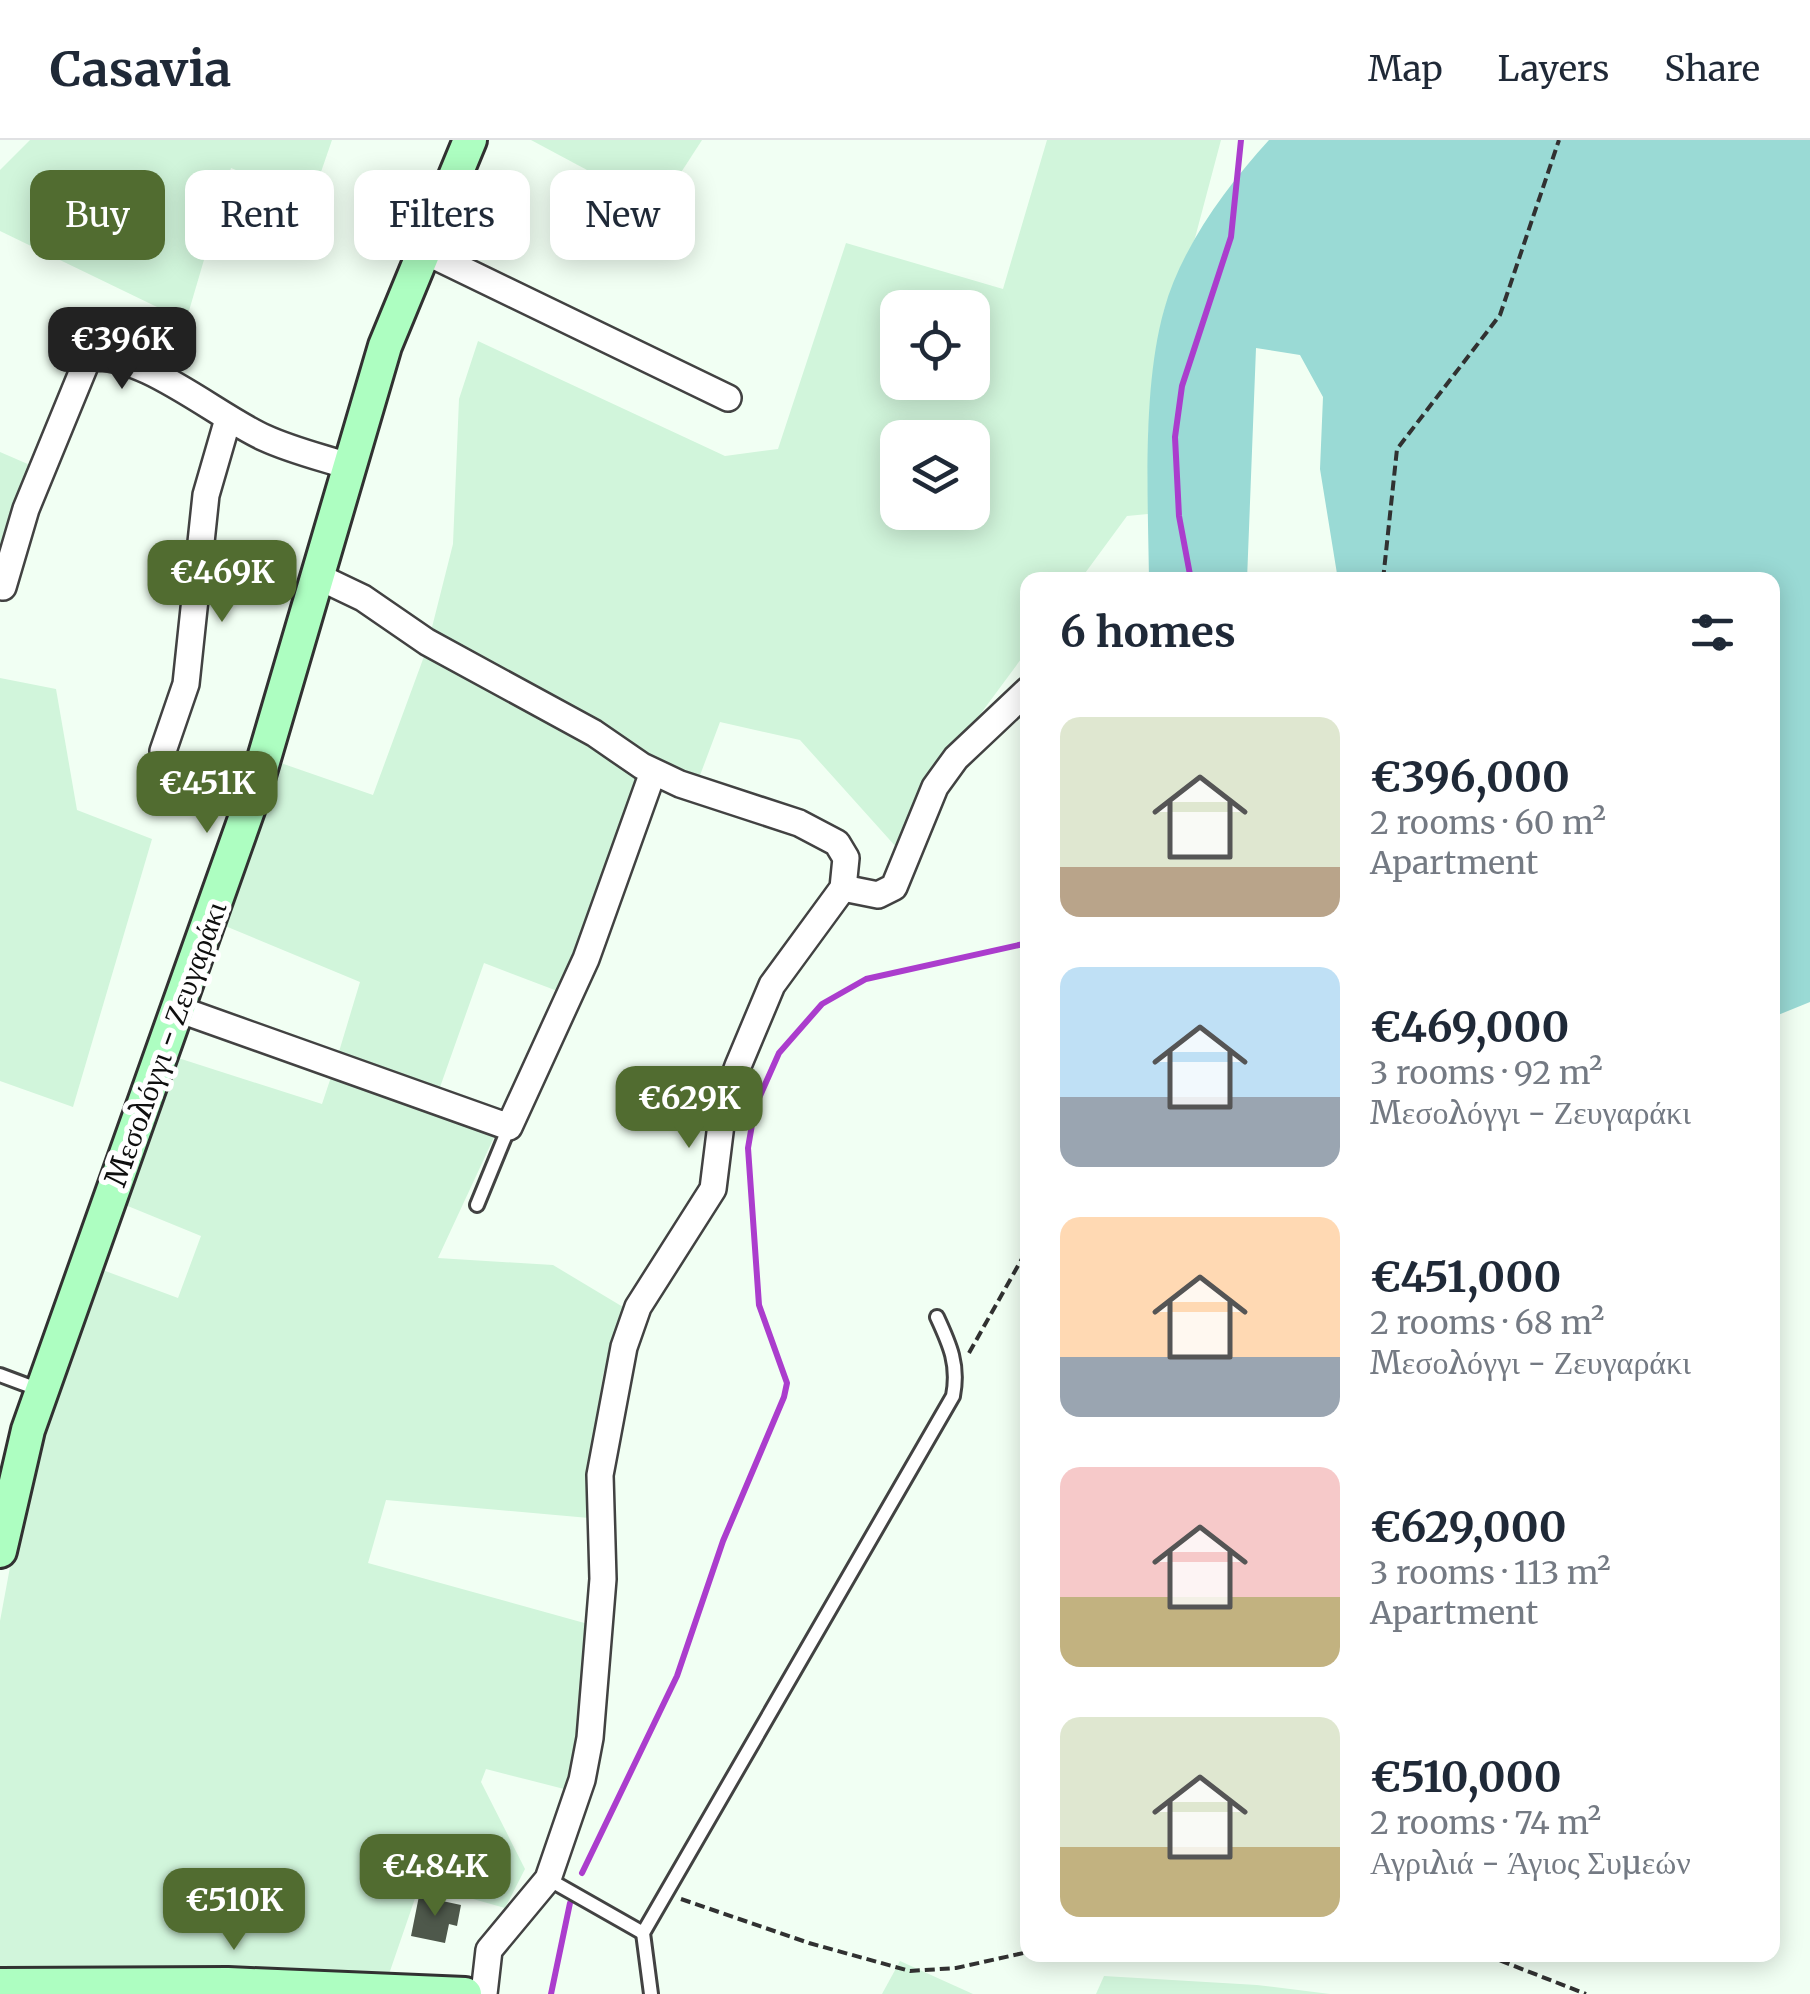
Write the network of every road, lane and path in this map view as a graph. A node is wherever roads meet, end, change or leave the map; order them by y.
1 (470, 140) edge
2 (1559, 140) edge
3 (457, 170) edge
4 (419, 260) edge
5 (443, 260) edge
6 (728, 398) dead end
7 (228, 419) junction
8 (348, 466) junction
9 (1384, 572) edge
10 (319, 577) junction
11 (3, 587) dead end
12 (1020, 698) edge
13 (653, 772) junction
14 (253, 796) junction
15 (842, 888) junction
16 (178, 1009) junction
17 (509, 1127) junction
18 (477, 1205) dead end
19 (1020, 1262) edge
20 (937, 1317) dead end
21 (957, 1374) junction
22 (0, 1375) edge
23 (42, 1391) junction
24 (0, 1551) edge
25 (548, 1879) junction
26 (667, 1894) junction
27 (643, 1934) junction
28 (1020, 1954) edge
29 (1504, 1962) edge
30 (0, 1985) edge
31 (464, 1994) edge
32 (484, 1994) edge
33 (651, 1994) edge
34 (1586, 1994) edge

1 - 3 main road, Μεσολόγγι - Ζευγαράκι
2 - 9 path
4 - 8 main road, Μεσολόγγι - Ζευγαράκι
5 - 6 street
7 - 8 street
7 - 11 street
7 - 14 street
8 - 10 main road, Μεσολόγγι - Ζευγαράκι
10 - 13 street
10 - 14 main road, Μεσολόγγι - Ζευγαράκι
12 - 15 street
13 - 15 street
13 - 17 street
14 - 16 main road, Μεσολόγγι - Ζευγαράκι
15 - 25 street
16 - 17 street
16 - 23 main road, Μεσολόγγι - Ζευγαράκι
17 - 18 lane
19 - 21 path
20 - 21 lane
21 - 26 lane
22 - 23 lane
23 - 24 main road, Μεσολόγγι - Ζευγαράκι
25 - 27 lane
25 - 32 street
26 - 27 lane
26 - 28 path
27 - 33 lane
29 - 34 path
30 - 31 main road

